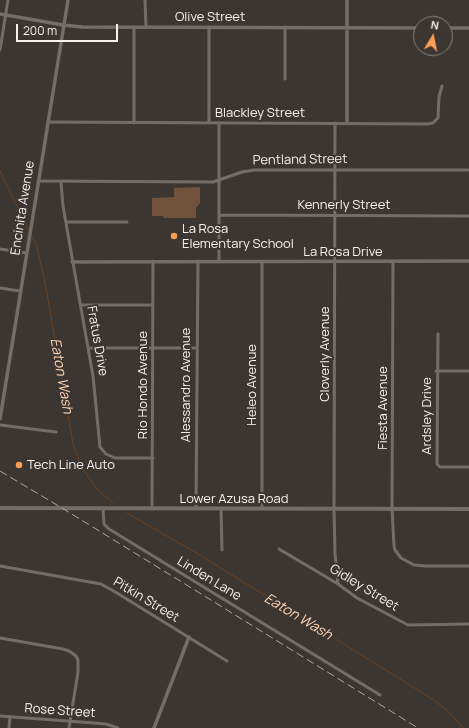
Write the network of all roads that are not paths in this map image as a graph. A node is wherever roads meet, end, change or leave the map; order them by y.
1 (8, 0) edge
2 (68, 0) edge
3 (145, 0) edge
4 (347, 0) edge
5 (0, 14) edge
6 (6, 15) junction
7 (63, 25) junction
8 (134, 27) junction
9 (146, 27) junction
10 (209, 27) junction
11 (285, 27) junction
12 (347, 27) junction
13 (413, 28) edge
14 (453, 28) edge
15 (469, 28) edge
16 (0, 50) edge
17 (285, 79) dead end
18 (442, 86) dead end
19 (48, 122) junction
20 (134, 123) junction
21 (209, 123) junction
22 (335, 123) junction
23 (347, 123) junction
24 (219, 124) junction
25 (335, 170) junction
26 (468, 170) edge
27 (38, 181) junction
28 (219, 181) junction
29 (61, 182) junction
30 (219, 215) junction
31 (335, 215) junction
32 (469, 216) edge
33 (66, 222) junction
34 (127, 222) dead end
35 (0, 249) edge
36 (26, 253) junction
37 (153, 261) junction
38 (198, 261) junction
39 (219, 261) junction
40 (335, 261) junction
41 (469, 261) edge
42 (72, 262) junction
43 (262, 262) junction
44 (393, 262) junction
45 (0, 288) edge
46 (20, 291) junction
47 (153, 304) junction
48 (81, 305) junction
49 (438, 334) dead end
50 (88, 348) junction
51 (153, 348) junction
52 (196, 348) junction
53 (436, 371) junction
54 (469, 371) edge
55 (1, 400) edge
56 (0, 419) edge
57 (0, 425) edge
58 (56, 432) dead end
59 (153, 458) junction
60 (469, 467) edge
61 (0, 508) edge
62 (104, 508) junction
63 (152, 508) junction
64 (196, 508) junction
65 (221, 508) junction
66 (262, 508) junction
67 (334, 509) junction
68 (392, 509) junction
69 (469, 509) edge
70 (279, 549) dead end
71 (222, 550) dead end
72 (0, 566) edge
73 (469, 566) edge
74 (338, 584) junction
75 (469, 624) edge
76 (0, 638) edge
77 (189, 638) junction
78 (227, 661) dead end
79 (380, 695) dead end
80 (0, 716) edge
81 (10, 717) junction
82 (69, 721) junction
83 (10, 728) edge
84 (69, 728) edge
85 (118, 728) edge
86 (154, 728) edge

1 - 6 street
2 - 7 street, Encinita Avenue
3 - 9 street
4 - 12 street
5 - 6 street, Olive Street
6 - 7 street, Olive Street
6 - 16 street
7 - 8 street, Olive Street
7 - 19 street, Encinita Avenue
8 - 9 street, Olive Street
8 - 20 street
9 - 10 street, Olive Street
10 - 11 street, Olive Street
10 - 21 street
11 - 12 street, Olive Street
11 - 17 street
12 - 13 street, Olive Street
12 - 23 street
14 - 15 street
18 - 23 street, Blackley Street
19 - 20 street, Blackley Street
19 - 27 street, Encinita Avenue
20 - 21 street, Blackley Street
21 - 24 street, Blackley Street
22 - 23 street, Blackley Street
22 - 24 street, Blackley Street
22 - 25 street, Cloverly Avenue
24 - 28 street
25 - 26 street, Pentland Street
25 - 28 street, Pentland Street
25 - 31 street, Cloverly Avenue
27 - 29 street, Pentland Street
27 - 36 street, Encinita Avenue
28 - 29 street, Pentland Street
28 - 30 street
29 - 33 street, Fratus Drive
30 - 31 street, Kennerly Street
30 - 39 street
31 - 32 street, Kennerly Street
31 - 40 street, Cloverly Avenue
33 - 34 street
33 - 42 street, Fratus Drive
35 - 36 street
36 - 46 street, Encinita Avenue
37 - 38 street, La Rosa Drive
37 - 42 street, La Rosa Drive
37 - 47 street, Rio Hondo Avenue
38 - 39 street, La Rosa Drive
38 - 52 street, Alessandro Avenue
39 - 43 street, La Rosa Drive
40 - 43 street, La Rosa Drive
40 - 44 street, La Rosa Drive
40 - 67 street, Cloverly Avenue
41 - 44 street, La Rosa Drive
42 - 48 street, Fratus Drive
43 - 66 street, Heleo Avenue
44 - 68 street, Fiesta Avenue
45 - 46 street
46 - 55 street, Encinita Avenue
47 - 48 street
47 - 51 street, Rio Hondo Avenue
48 - 50 street, Fratus Drive
49 - 53 street, Ardsley Drive
50 - 51 street
50 - 59 street, Fratus Drive
51 - 52 street
51 - 59 street, Rio Hondo Avenue
52 - 64 street, Alessandro Avenue
53 - 54 street
53 - 60 street, Ardsley Drive
55 - 56 street, Encinita Avenue
57 - 58 street
59 - 63 street, Rio Hondo Avenue
61 - 62 main road, Lower Azusa Road
62 - 63 main road, Lower Azusa Road
62 - 79 street, Linden Lane
63 - 64 main road, Lower Azusa Road
64 - 65 main road, Lower Azusa Road
65 - 66 main road, Lower Azusa Road
65 - 71 street
66 - 67 main road, Lower Azusa Road
67 - 68 main road, Lower Azusa Road
67 - 74 street, Cloverly Avenue
68 - 69 main road, Lower Azusa Road
68 - 73 street, Fiesta Avenue
70 - 74 street, Gidley Street
72 - 77 street, Pitkin Street
74 - 75 street, Gidley Street
76 - 82 street
77 - 78 street, Pitkin Street
77 - 86 street
80 - 81 street, Rose Street
81 - 82 street, Rose Street
81 - 83 street
82 - 84 street
82 - 85 street, Rose Street

